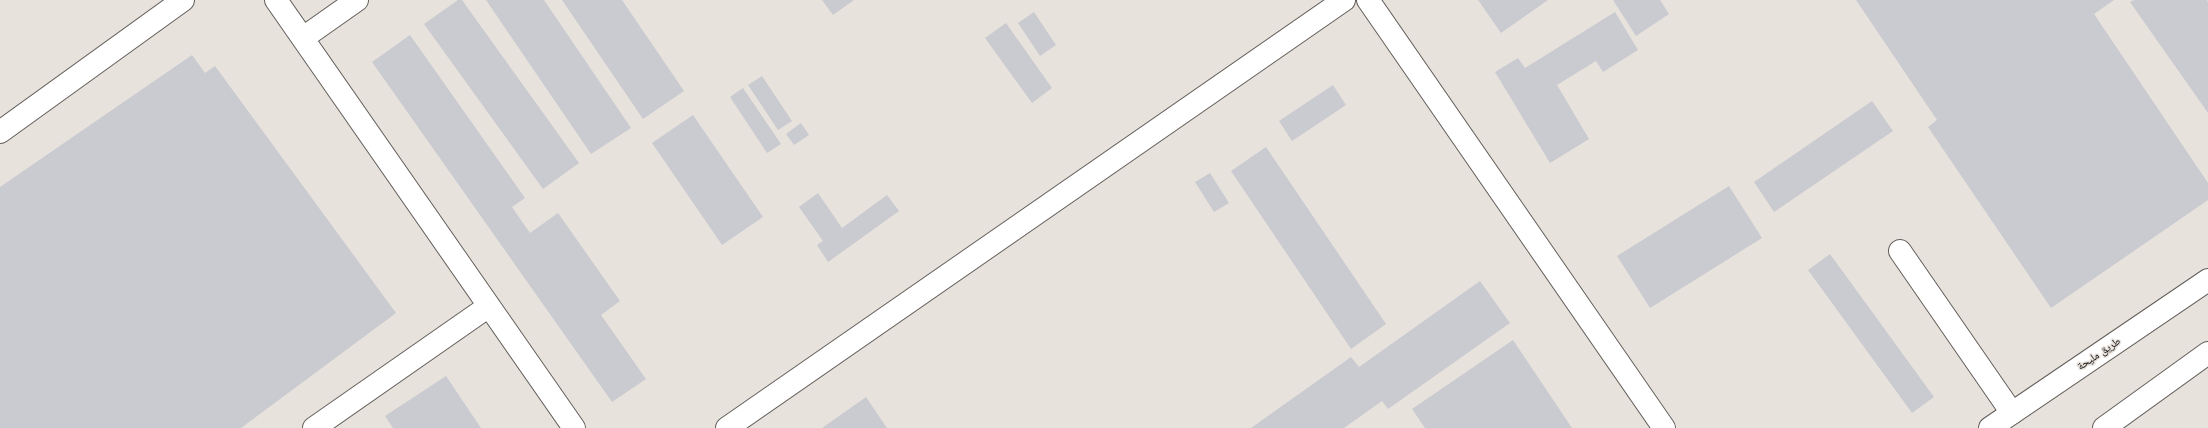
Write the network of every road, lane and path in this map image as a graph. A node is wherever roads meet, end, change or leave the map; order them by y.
1 (183, 0) edge
2 (276, 0) edge
3 (357, 0) edge
4 (1344, 0) edge
5 (1368, 0) edge
6 (303, 38) junction
7 (0, 132) edge
8 (1900, 252) dead end
9 (2208, 280) edge
10 (489, 306) junction
11 (2208, 353) edge
12 (2012, 413) junction
13 (314, 428) edge
14 (574, 428) edge
15 (727, 428) edge
16 (1664, 428) edge
17 (1990, 428) edge
18 (2104, 428) edge

1 - 7 street
2 - 6 street
3 - 6 street
4 - 15 street
5 - 16 street
6 - 10 street
8 - 12 street
9 - 12 street, طريق مليحة
10 - 13 street
10 - 14 street
11 - 18 street
12 - 17 street, طريق مليحة

